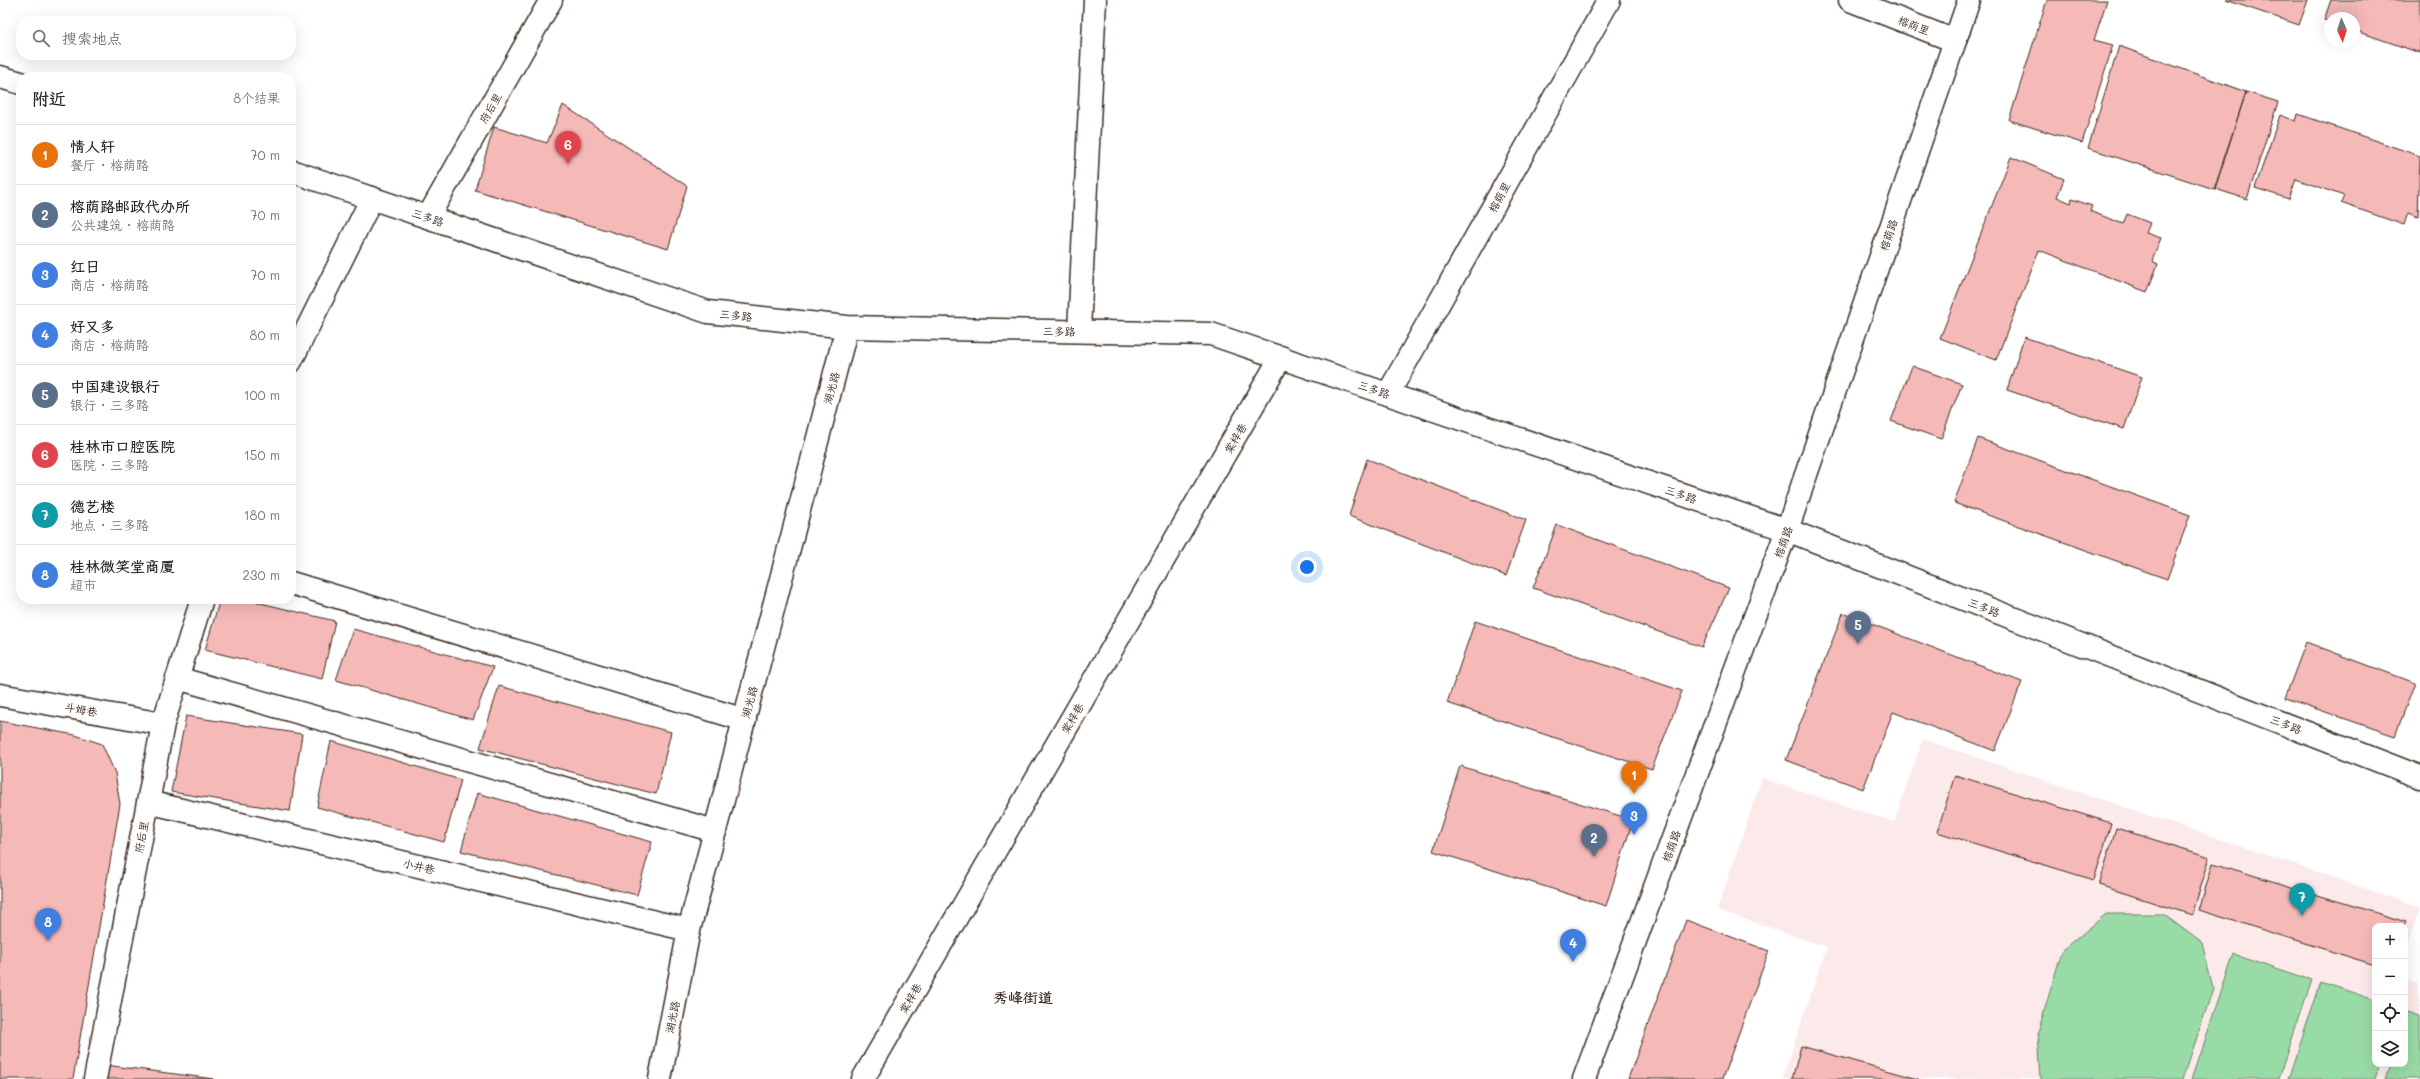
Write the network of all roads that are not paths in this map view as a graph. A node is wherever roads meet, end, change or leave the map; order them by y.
1 (551, 0) edge
2 (1095, 0) edge
3 (1609, 0) edge
4 (1850, 0) edge
5 (1969, 0) edge
6 (1955, 41) junction
7 (0, 77) edge
8 (16, 82) edge
9 (296, 173) edge
10 (372, 198) junction
11 (428, 217) junction
12 (847, 327) junction
13 (1079, 331) junction
14 (296, 351) edge
15 (1282, 357) junction
16 (1388, 394) junction
17 (1787, 530) junction
18 (296, 585) edge
19 (200, 604) edge
20 (177, 678) junction
21 (0, 695) edge
22 (745, 720) junction
23 (163, 724) junction
24 (2420, 777) edge
25 (148, 802) junction
26 (715, 831) junction
27 (689, 930) junction
28 (95, 1079) edge
29 (660, 1079) edge
30 (863, 1079) edge
31 (1584, 1079) edge

1 - 11 street, 府后里
2 - 13 street
3 - 16 street, 榕荫里
4 - 6 street, 榕荫里
5 - 6 street, 榕荫路
6 - 17 street, 榕荫路
7 - 8 street
9 - 10 street, 三多路
10 - 11 street, 三多路
10 - 14 street
11 - 12 street, 三多路
12 - 13 street, 三多路
12 - 22 street, 湖光路
13 - 15 street, 三多路
15 - 16 street, 三多路
15 - 30 street, 棠梓巷
16 - 17 street, 三多路
17 - 24 street, 三多路
17 - 31 street, 榕荫路
18 - 22 street
19 - 20 street, 府后里
20 - 23 street, 府后里
20 - 26 street
21 - 23 street, 斗姆巷
22 - 26 street, 湖光路
23 - 25 street, 府后里
25 - 27 street, 小井巷
25 - 28 street, 府后里
26 - 27 street, 湖光路
27 - 29 street, 湖光路

